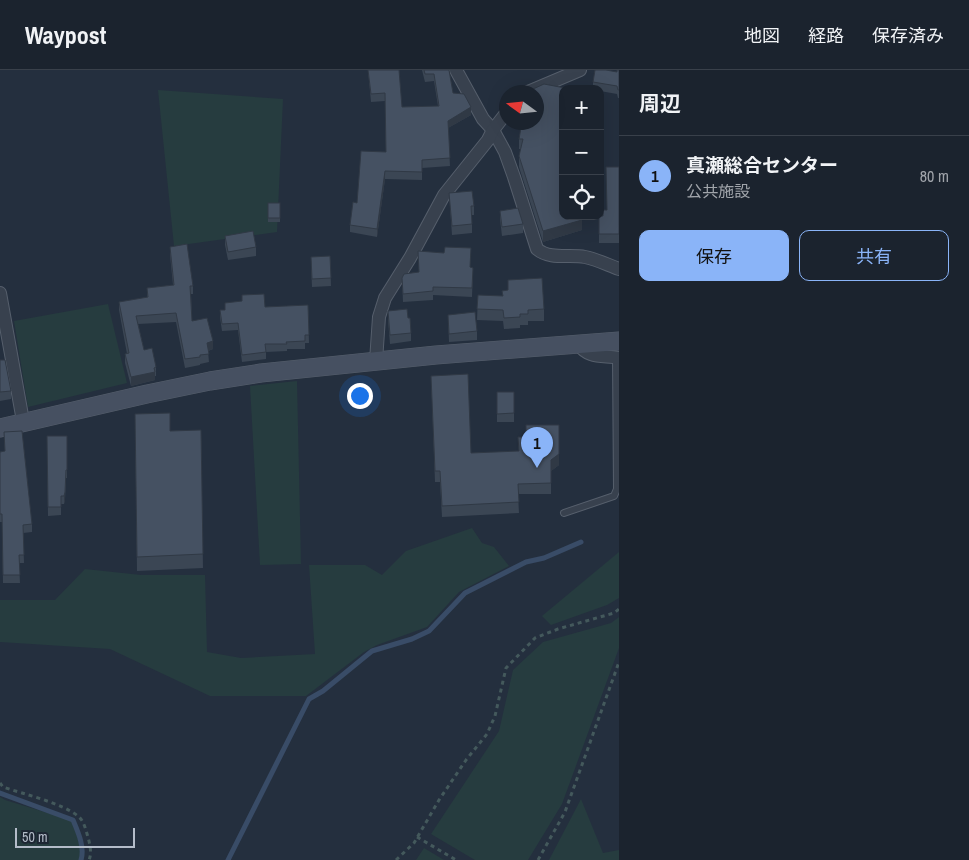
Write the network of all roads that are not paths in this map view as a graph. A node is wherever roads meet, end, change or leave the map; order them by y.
1 (456, 70) edge
2 (580, 70) edge
3 (544, 85) edge
4 (499, 122) edge
5 (493, 130) junction
6 (619, 269) edge
7 (0, 293) edge
8 (618, 352) edge
9 (376, 361) junction
10 (23, 421) junction
11 (0, 428) edge
12 (564, 513) dead end

1 - 5 street
2 - 3 street
4 - 5 street
5 - 6 street
5 - 9 street
7 - 10 street
8 - 9 street
8 - 12 lane
9 - 10 street
10 - 11 street

